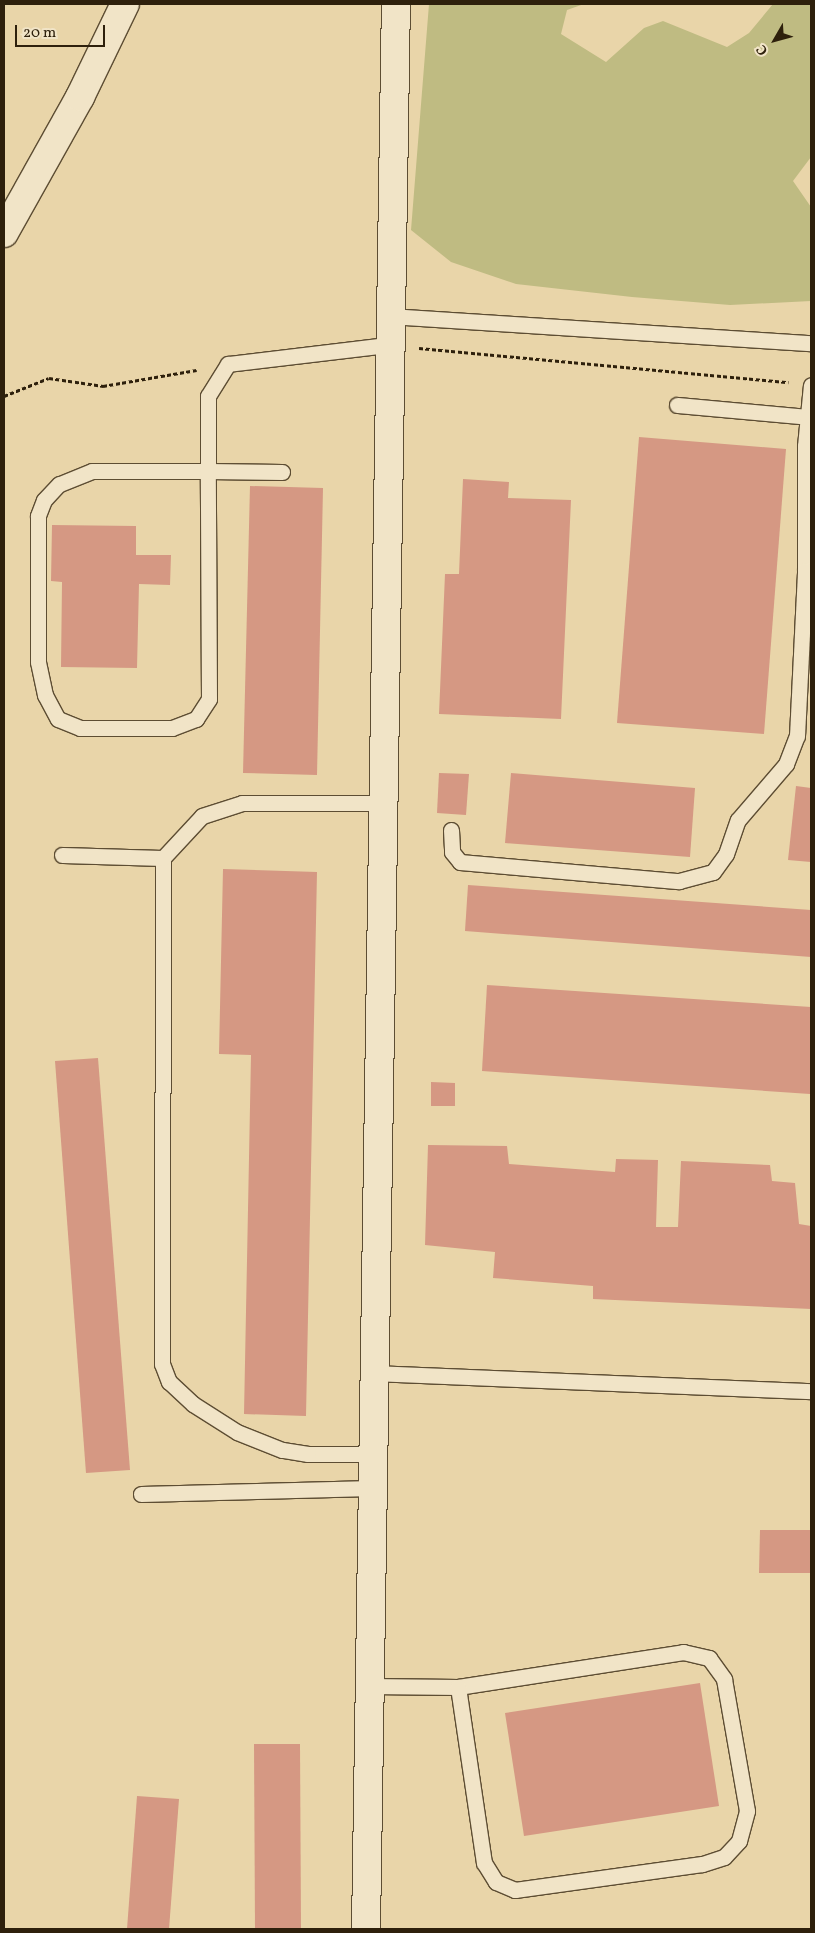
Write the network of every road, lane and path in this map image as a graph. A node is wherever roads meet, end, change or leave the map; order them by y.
1 (125, 4) edge
2 (396, 4) edge
3 (4, 233) edge
4 (389, 316) junction
5 (811, 343) edge
6 (388, 345) junction
7 (228, 364) junction
8 (792, 382) dead end
9 (811, 385) edge
10 (4, 396) edge
11 (677, 405) dead end
12 (808, 417) junction
13 (208, 471) junction
14 (282, 472) dead end
15 (808, 574) edge
16 (382, 803) junction
17 (451, 830) dead end
18 (62, 856) dead end
19 (163, 858) junction
20 (374, 1373) junction
21 (811, 1391) edge
22 (373, 1454) junction
23 (372, 1488) junction
24 (141, 1494) dead end
25 (369, 1686) junction
26 (458, 1687) junction
27 (366, 1929) edge

1 - 3 street
2 - 4 street
4 - 5 lane
4 - 6 street
6 - 7 lane
6 - 8 path
6 - 16 street
7 - 10 path
7 - 13 lane
9 - 12 lane
11 - 12 lane
12 - 15 lane
13 - 13 lane
13 - 14 lane
15 - 17 lane
16 - 19 lane
16 - 20 street
18 - 19 lane
19 - 22 lane
20 - 21 lane
20 - 22 street
22 - 23 street
23 - 24 lane
23 - 25 street
25 - 26 lane
25 - 27 street
26 - 26 lane

